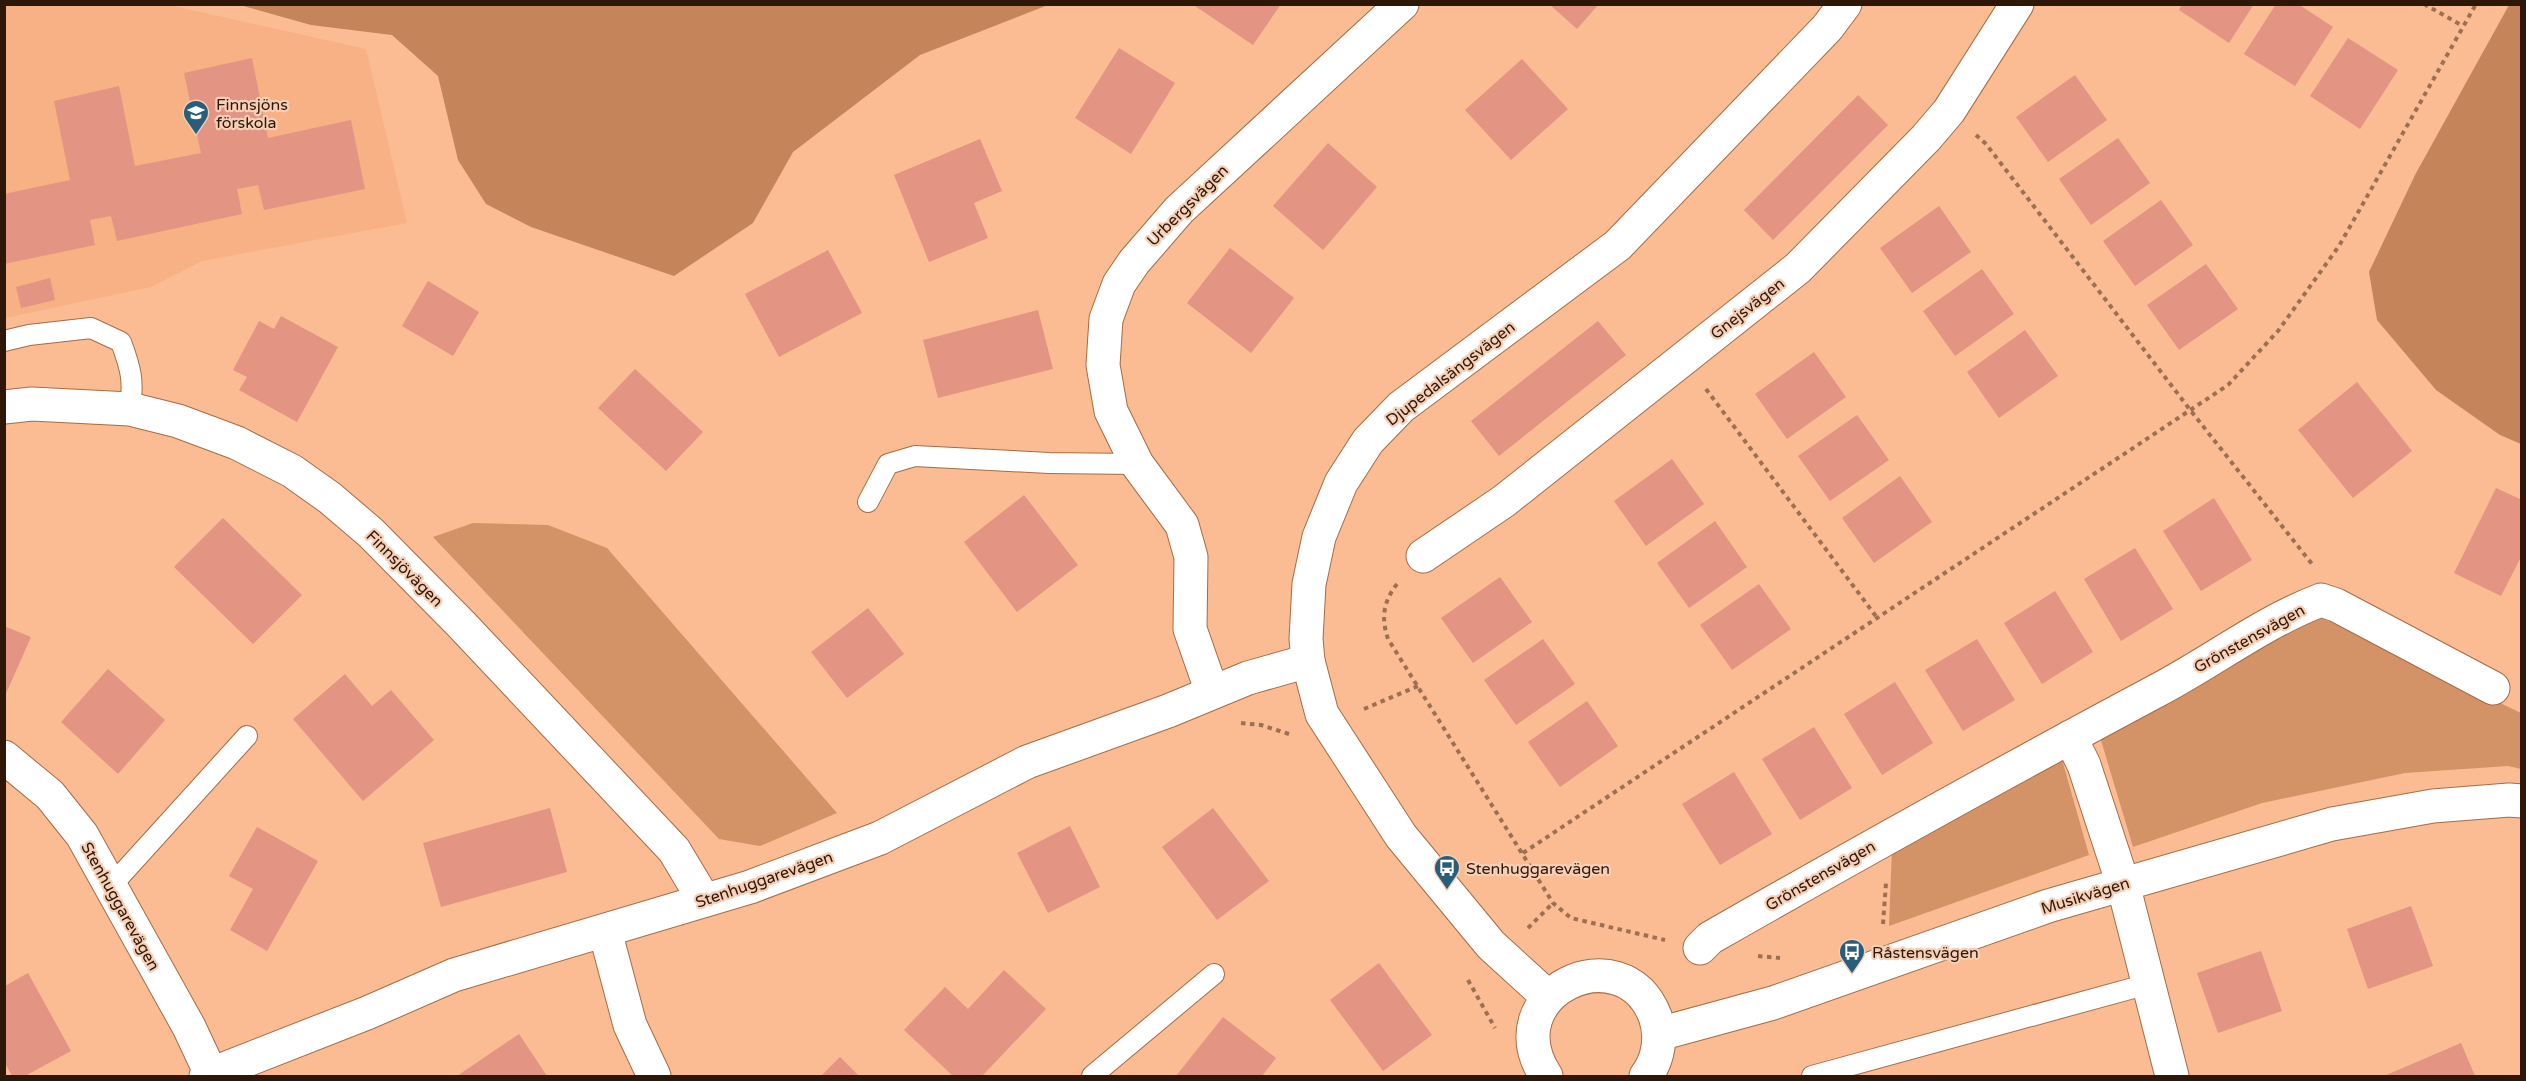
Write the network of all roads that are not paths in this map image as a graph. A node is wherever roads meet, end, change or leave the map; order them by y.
1 (1401, 4) edge
2 (1845, 4) edge
3 (2017, 4) edge
4 (4, 341) edge
5 (4, 407) edge
6 (130, 410) junction
7 (1137, 464) junction
8 (868, 502) dead end
9 (1423, 556) road end
10 (1308, 661) junction
11 (2493, 688) dead end
12 (1212, 692) junction
13 (246, 736) dead end
14 (2070, 737) junction
15 (4, 757) edge
16 (2522, 801) edge
17 (2123, 884) junction
18 (111, 886) junction
19 (704, 900) junction
20 (605, 931) junction
21 (1700, 948) road end
22 (1214, 974) dead end
23 (2148, 984) junction
24 (1548, 997) junction
25 (1659, 1034) junction
26 (209, 1075) edge
27 (654, 1077) edge
28 (1092, 1077) edge
29 (1546, 1077) edge
30 (1646, 1077) edge
31 (1812, 1077) edge
32 (2172, 1077) edge

1 - 7 street, Urbergsvägen
2 - 10 street, Djupedalsängsvägen
3 - 9 street, Gnejsvägen
4 - 6 lane
5 - 6 street, Finnsjövägen
6 - 19 street, Finnsjövägen
7 - 8 lane
7 - 12 street, Urbergsvägen
10 - 12 street, Stenhuggarevägen
10 - 24 street, Djupedalsängsvägen
11 - 14 street, Grönstensvägen
12 - 19 street, Stenhuggarevägen
13 - 18 lane
14 - 17 street
14 - 21 street, Grönstensvägen
15 - 18 street, Stenhuggarevägen
16 - 17 street, Musikvägen
17 - 23 street
17 - 25 street, Musikvägen
18 - 26 street, Stenhuggarevägen
19 - 20 street, Stenhuggarevägen
20 - 26 street, Stenhuggarevägen
20 - 27 street
22 - 28 lane
23 - 31 lane
23 - 32 street
24 - 25 street
24 - 29 street
25 - 30 street

